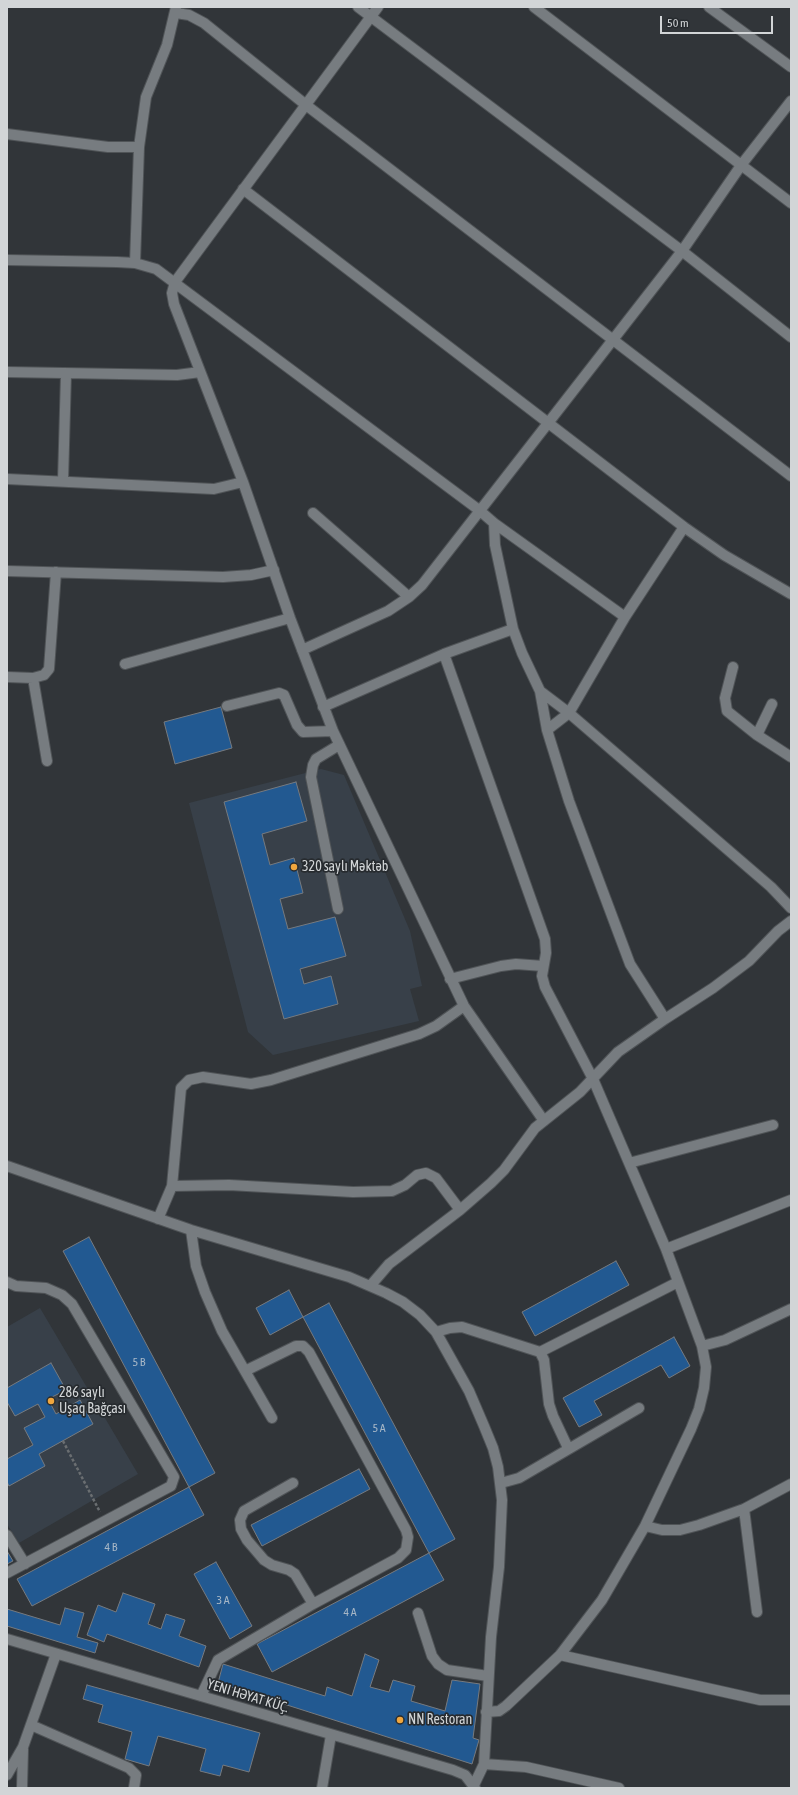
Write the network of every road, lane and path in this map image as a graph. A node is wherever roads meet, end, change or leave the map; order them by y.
1 (358, 7) edge
2 (378, 7) edge
3 (534, 7) edge
4 (710, 7) edge
5 (176, 10) edge
6 (371, 17) junction
7 (791, 67) edge
8 (791, 101) edge
9 (306, 105) junction
10 (7, 134) edge
11 (139, 147) junction
12 (742, 164) junction
13 (243, 189) junction
14 (791, 203) edge
15 (682, 251) junction
16 (7, 260) edge
17 (135, 263) junction
18 (176, 282) junction
19 (791, 337) edge
20 (613, 339) junction
21 (7, 372) edge
22 (200, 372) junction
23 (66, 374) junction
24 (548, 423) junction
25 (791, 476) edge
26 (7, 479) edge
27 (63, 480) junction
28 (243, 482) junction
29 (479, 510) junction
30 (313, 513) dead end
31 (494, 523) junction
32 (684, 527) junction
33 (274, 570) junction
34 (7, 571) edge
35 (56, 572) junction
36 (791, 594) edge
37 (409, 597) junction
38 (624, 617) junction
39 (290, 618) junction
40 (513, 629) junction
41 (302, 650) junction
42 (444, 654) junction
43 (125, 664) dead end
44 (733, 667) dead end
45 (7, 677) edge
46 (33, 678) junction
47 (540, 691) junction
48 (772, 704) dead end
49 (227, 706) dead end
50 (323, 707) junction
51 (569, 713) junction
52 (547, 730) junction
53 (333, 732) junction
54 (757, 735) junction
55 (339, 745) junction
56 (791, 757) edge
57 (47, 761) dead end
58 (791, 908) edge
59 (338, 909) dead end
60 (791, 921) edge
61 (543, 966) junction
62 (450, 979) junction
63 (464, 1006) junction
64 (665, 1019) junction
65 (593, 1079) junction
66 (544, 1121) junction
67 (773, 1125) dead end
68 (629, 1163) junction
69 (7, 1166) edge
70 (172, 1186) junction
71 (791, 1200) edge
72 (460, 1210) junction
73 (158, 1219) junction
74 (191, 1230) junction
75 (666, 1249) junction
76 (7, 1282) edge
77 (678, 1282) junction
78 (371, 1285) junction
79 (791, 1309) edge
80 (436, 1332) junction
81 (702, 1346) junction
82 (540, 1352) junction
83 (245, 1371) junction
84 (639, 1408) dead end
85 (272, 1418) dead end
86 (63, 1441) dead end
87 (568, 1448) junction
88 (293, 1483) dead end
89 (501, 1483) junction
90 (791, 1484) edge
91 (744, 1509) junction
92 (104, 1521) junction
93 (645, 1526) junction
94 (7, 1535) edge
95 (25, 1564) junction
96 (7, 1573) edge
97 (313, 1604) junction
98 (757, 1612) dead end
99 (418, 1613) dead end
100 (7, 1639) edge
101 (56, 1654) junction
102 (560, 1655) junction
103 (488, 1676) junction
104 (201, 1696) junction
105 (791, 1700) edge
106 (486, 1712) junction
107 (31, 1725) junction
108 (331, 1735) junction
109 (24, 1747) junction
110 (484, 1764) junction
111 (7, 1775) edge
112 (475, 1786) edge
113 (22, 1788) edge
114 (134, 1788) edge
115 (322, 1788) edge
116 (619, 1788) edge

1 - 6 street
2 - 6 street
3 - 12 street
4 - 7 street
5 - 9 street
5 - 11 street
6 - 9 street
6 - 15 street
8 - 12 street
9 - 13 street
9 - 20 street
10 - 11 street
11 - 17 street
12 - 14 street
12 - 15 street
13 - 18 street
13 - 24 street
15 - 19 street
15 - 20 street
16 - 17 street
17 - 18 street
18 - 22 street
18 - 29 street
20 - 24 street
20 - 25 street
21 - 23 street
22 - 23 street
22 - 28 street
23 - 27 street
24 - 29 street
24 - 32 street
26 - 27 street
27 - 28 street
28 - 33 street
29 - 31 street
29 - 37 street
30 - 37 street
31 - 38 street
31 - 40 street
32 - 36 street
32 - 38 street
33 - 35 street
33 - 39 street
34 - 35 street
35 - 46 street
37 - 41 street
38 - 51 street
39 - 41 street
39 - 43 street
40 - 42 street
40 - 47 street
41 - 50 street
42 - 50 street
42 - 61 street
44 - 54 street
45 - 46 street
46 - 57 street
47 - 51 street
47 - 52 street
48 - 54 street
49 - 53 street
50 - 53 street
51 - 52 street
51 - 58 street
52 - 64 street
53 - 55 street
54 - 56 street
55 - 59 street
55 - 62 street
60 - 64 street
61 - 62 street
61 - 65 street
62 - 63 street
63 - 66 street
63 - 70 street
64 - 65 street
65 - 66 street
65 - 68 street
66 - 72 street
67 - 68 street
68 - 75 street
69 - 73 street
70 - 72 street
70 - 73 street
71 - 75 street
72 - 78 street
73 - 74 street
74 - 78 street
74 - 83 street
75 - 77 street
76 - 92 street
77 - 81 street
77 - 82 street
78 - 80 street
79 - 81 street
80 - 82 street
80 - 89 street
81 - 93 street
82 - 87 street
83 - 85 street
83 - 97 street
84 - 87 street
86 - 92 path
87 - 89 street
88 - 97 street
89 - 103 street
90 - 91 street
91 - 93 street
91 - 98 street
92 - 95 street
93 - 102 street
94 - 95 street
95 - 96 street
97 - 104 street
99 - 103 street
100 - 101 street, YENI HƏYAT KÜÇ.
101 - 104 street, YENI HƏYAT KÜÇ.
101 - 107 street
102 - 105 street
102 - 106 street
103 - 106 street
104 - 108 street, YENI HƏYAT KÜÇ.
106 - 110 street
107 - 109 street
107 - 114 street
108 - 112 street, YENI HƏYAT KÜÇ.
108 - 115 street
109 - 111 street
109 - 113 street
110 - 112 street
110 - 116 street

